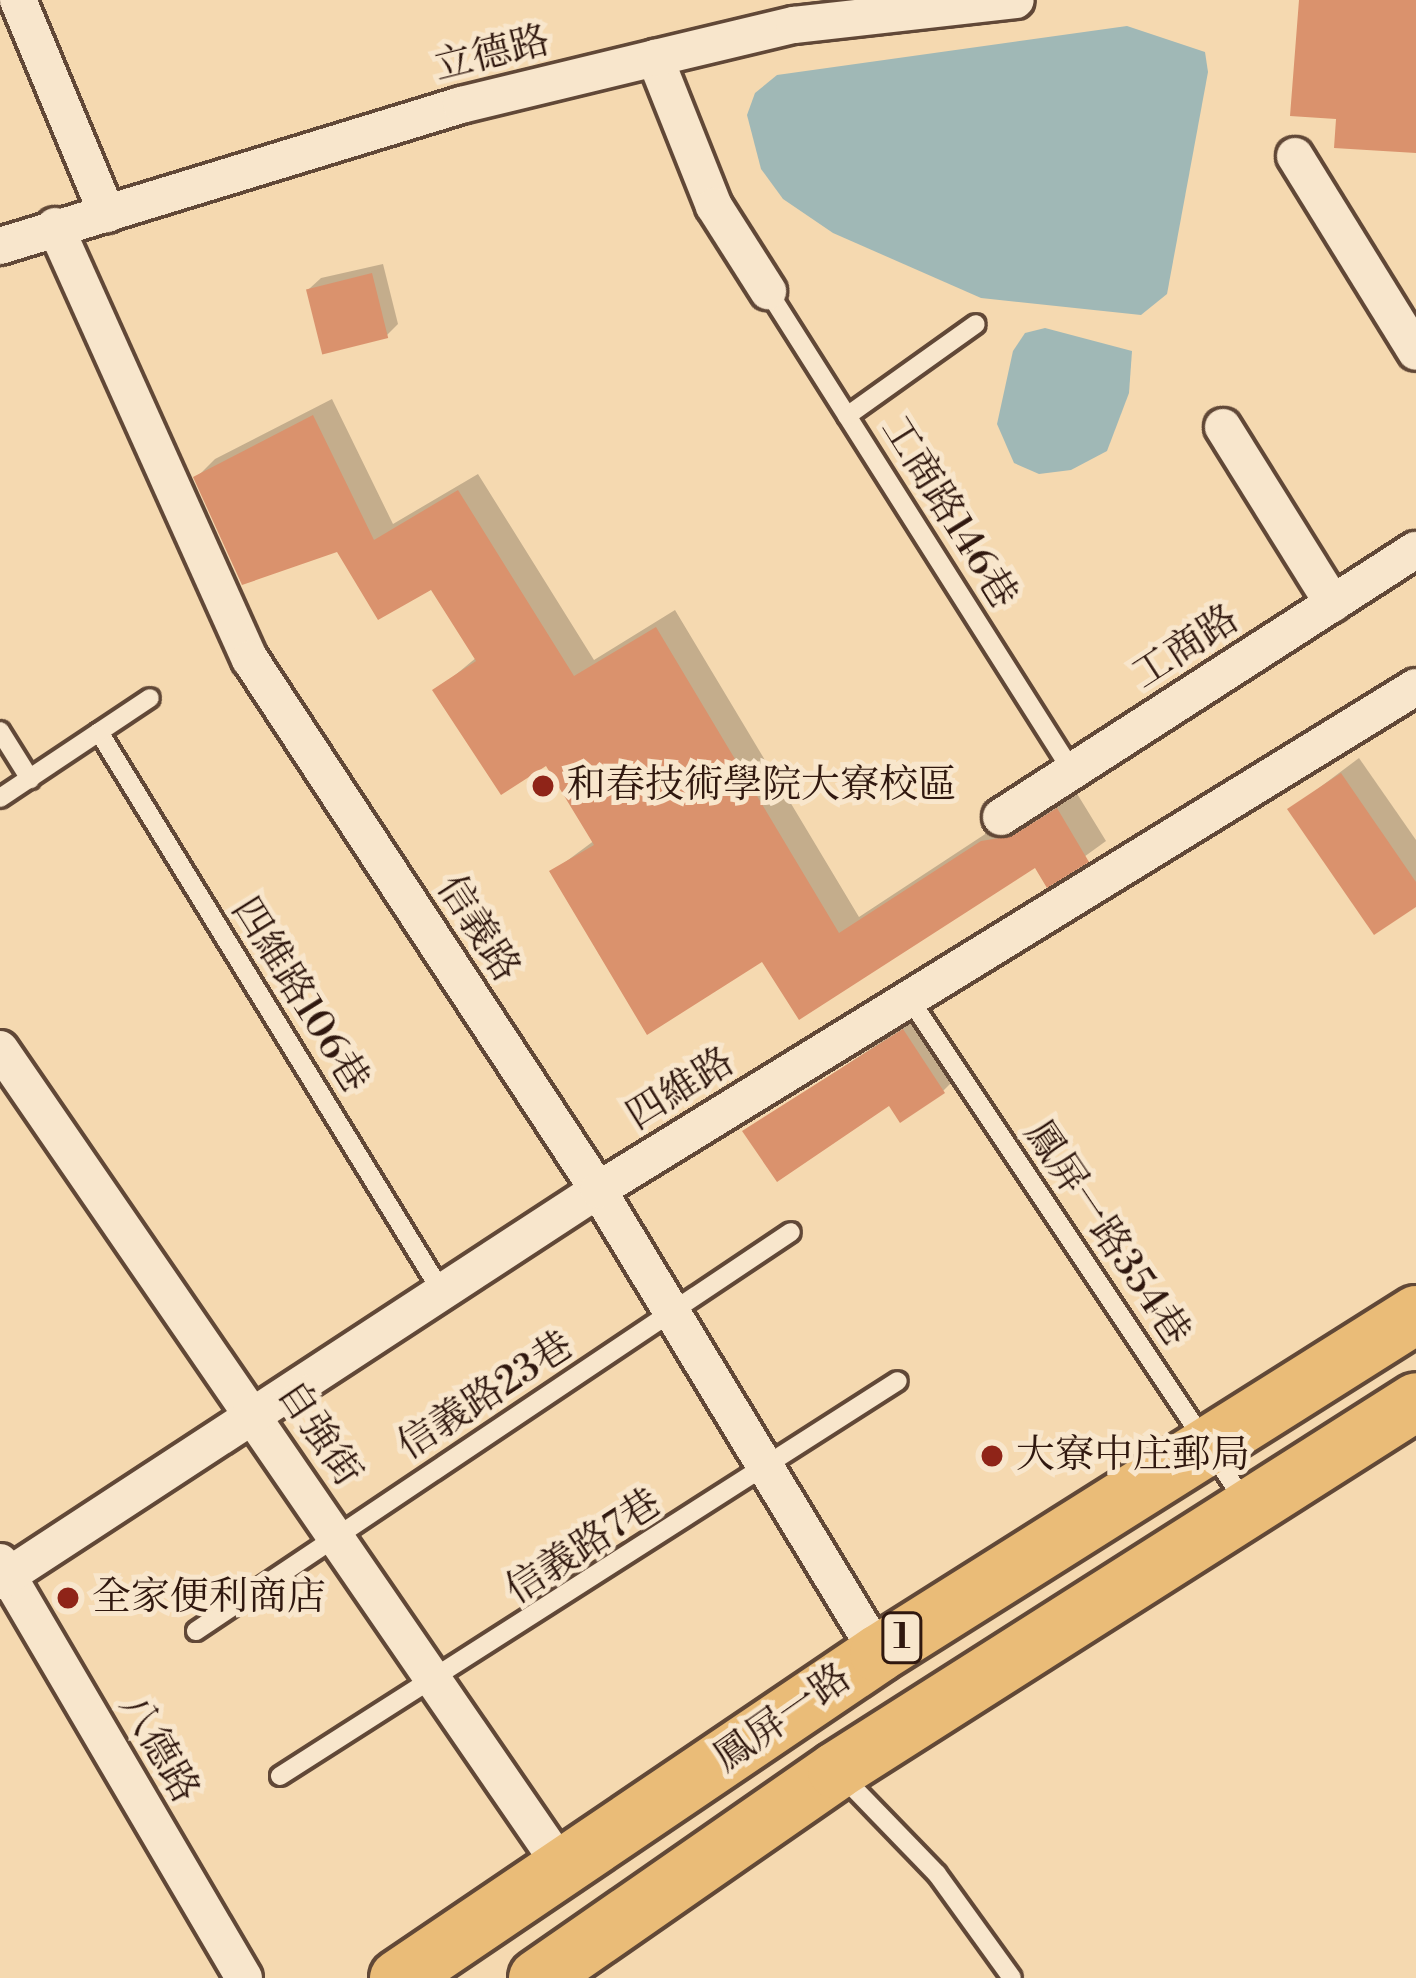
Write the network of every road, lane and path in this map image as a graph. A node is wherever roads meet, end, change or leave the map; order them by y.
1 (18, 0) edge
2 (1016, 0) edge
3 (655, 58) junction
4 (1295, 156) dead end
5 (107, 214) junction
6 (55, 226) junction
7 (0, 246) edge
8 (768, 291) joint
9 (976, 325) dead end
10 (1416, 352) edge
11 (848, 416) junction
12 (1223, 427) dead end
13 (1416, 550) edge
14 (1333, 604) junction
15 (1416, 687) edge
16 (150, 698) dead end
17 (0, 731) edge
18 (99, 732) junction
19 (1072, 771) junction
20 (30, 778) junction
21 (0, 798) edge
22 (1000, 818) dead end
23 (909, 998) junction
24 (0, 1049) edge
25 (598, 1190) junction
26 (791, 1232) dead end
27 (443, 1294) junction
28 (673, 1314) junction
29 (1416, 1314) edge
30 (898, 1381) dead end
31 (1416, 1401) edge
32 (256, 1418) junction
33 (1208, 1445) junction
34 (767, 1469) junction
35 (1247, 1506) junction
36 (336, 1535) junction
37 (3, 1573) edge
38 (196, 1631) dead end
39 (878, 1653) junction
40 (436, 1682) junction
41 (836, 1770) junction
42 (280, 1776) dead end
43 (564, 1870) junction
44 (244, 1978) edge
45 (398, 1978) edge
46 (537, 1978) edge
47 (1012, 1978) edge

1 - 5 street
2 - 3 street, 立德路
3 - 5 street, 立德路
3 - 8 street
4 - 10 street
5 - 6 street, 立德路
6 - 7 street, 立德路
6 - 25 street, 信義路
8 - 11 lane, 工商路146巷
9 - 11 lane
11 - 19 lane, 工商路146巷
12 - 14 street
13 - 14 street, 工商路
14 - 19 street, 工商路
15 - 23 street, 四維路
16 - 18 lane
17 - 20 lane
18 - 20 lane
18 - 27 lane, 四維路106巷
19 - 22 street, 工商路
20 - 21 lane
23 - 25 street, 四維路
23 - 33 lane, 鳳屏一路354巷
24 - 32 street, 自強街
25 - 27 street, 四維路
25 - 28 street, 信義路
26 - 28 lane, 信義路23巷
27 - 32 street, 四維路
28 - 34 street, 信義路
28 - 36 lane, 信義路23巷
29 - 33 main road, 鳳屏一路 / 1
30 - 34 lane, 信義路7巷
31 - 35 main road, 鳳屏一路 / 1
32 - 36 street, 自強街
32 - 37 street, 四維路
33 - 35 lane, 鳳屏一路354巷
33 - 39 main road, 鳳屏一路 / 1
34 - 39 street, 信義路
34 - 40 lane, 信義路7巷
35 - 41 main road, 鳳屏一路 / 1
36 - 38 lane, 信義路23巷
36 - 40 street, 自強街
37 - 44 street, 八德路
39 - 43 main road, 鳳屏一路 / 1
40 - 42 lane, 信義路7巷
40 - 43 street, 自強街
41 - 46 main road, 鳳屏一路 / 1
41 - 47 lane
43 - 45 main road, 鳳屏一路 / 1

